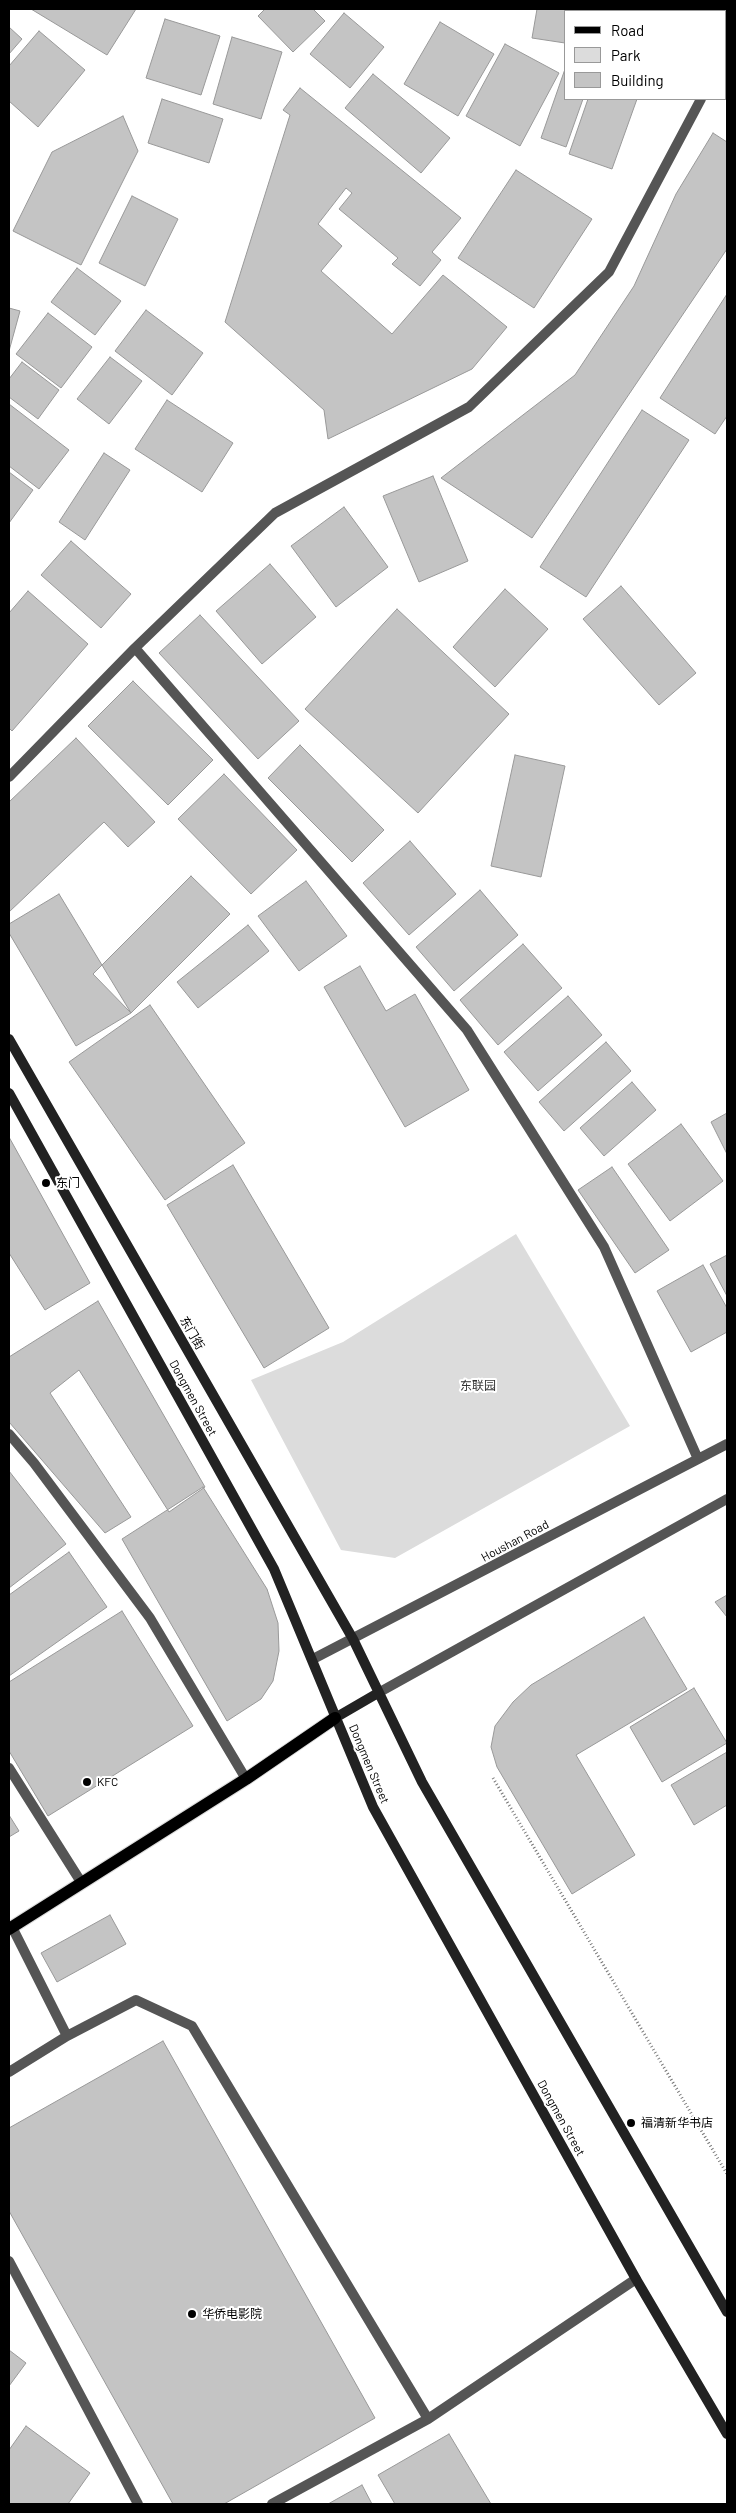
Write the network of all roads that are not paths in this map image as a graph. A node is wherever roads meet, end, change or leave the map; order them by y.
1 (700, 100) edge
2 (135, 648) junction
3 (9, 777) edge
4 (9, 1039) edge
5 (9, 1093) edge
6 (9, 1434) edge
7 (727, 1444) edge
8 (698, 1459) junction
9 (727, 1499) edge
10 (353, 1639) junction
11 (313, 1659) junction
12 (378, 1693) junction
13 (336, 1718) junction
14 (9, 1768) edge
15 (246, 1779) junction
16 (80, 1882) junction
17 (10, 1928) edge
18 (67, 2036) junction
19 (9, 2072) edge
20 (9, 2261) edge
21 (636, 2279) junction
22 (727, 2312) edge
23 (428, 2419) junction
24 (727, 2434) edge
25 (138, 2504) edge
26 (272, 2504) edge

1 - 2 street
2 - 3 street
2 - 8 street
4 - 10 street, 东门街
5 - 11 street, Dongmen Street
6 - 15 street
7 - 8 street, Houshan Road
8 - 10 street, Houshan Road
9 - 12 street
10 - 11 street, Houshan Road
10 - 12 street
11 - 13 street, Dongmen Street
12 - 13 street
12 - 22 street
13 - 15 main road
13 - 21 street, Dongmen Street
14 - 16 street
15 - 16 main road
16 - 17 main road
17 - 18 street
18 - 19 street
18 - 23 street
20 - 25 street
21 - 23 street
21 - 24 street, Dongmen Street
23 - 26 street

